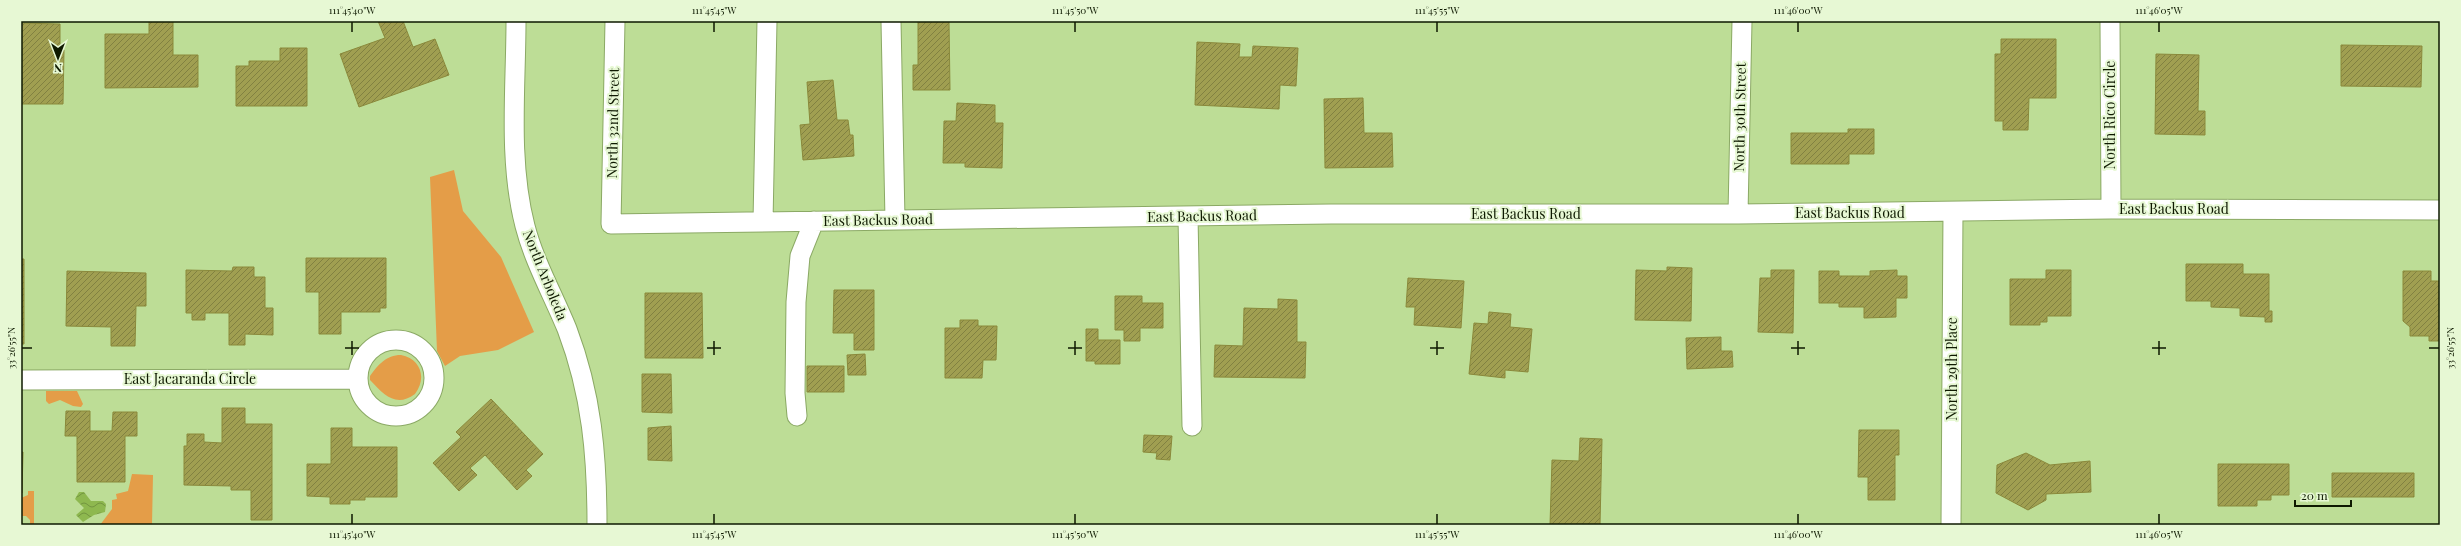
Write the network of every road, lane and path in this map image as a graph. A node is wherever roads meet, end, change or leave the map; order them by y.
1 (516, 21) edge
2 (615, 21) edge
3 (767, 21) edge
4 (776, 21) edge
5 (887, 21) edge
6 (1742, 21) edge
7 (2110, 21) edge
8 (2111, 209) junction
9 (2440, 210) edge
10 (1954, 212) junction
11 (1738, 214) junction
12 (1188, 216) junction
13 (895, 220) junction
14 (814, 221) junction
15 (763, 222) junction
16 (611, 224) joint
17 (358, 379) dead end
18 (21, 380) edge
19 (797, 416) dead end
20 (1192, 426) dead end
21 (597, 525) edge
22 (1951, 525) edge

1 - 21 street, North Arboleda
2 - 16 street, North 32nd Street
3 - 4 street
3 - 15 street
5 - 13 street
6 - 11 street, North 30th Street
7 - 8 street, North Rico Circle
8 - 9 street, East Backus Road
8 - 10 street, East Backus Road
10 - 11 street, East Backus Road
10 - 22 street, North 29th Place
11 - 12 street, East Backus Road
12 - 13 street, East Backus Road
12 - 20 street
13 - 14 street, East Backus Road
14 - 15 street, East Backus Road
14 - 19 street
15 - 16 street, East Backus Road
17 - 18 street, East Jacaranda Circle

